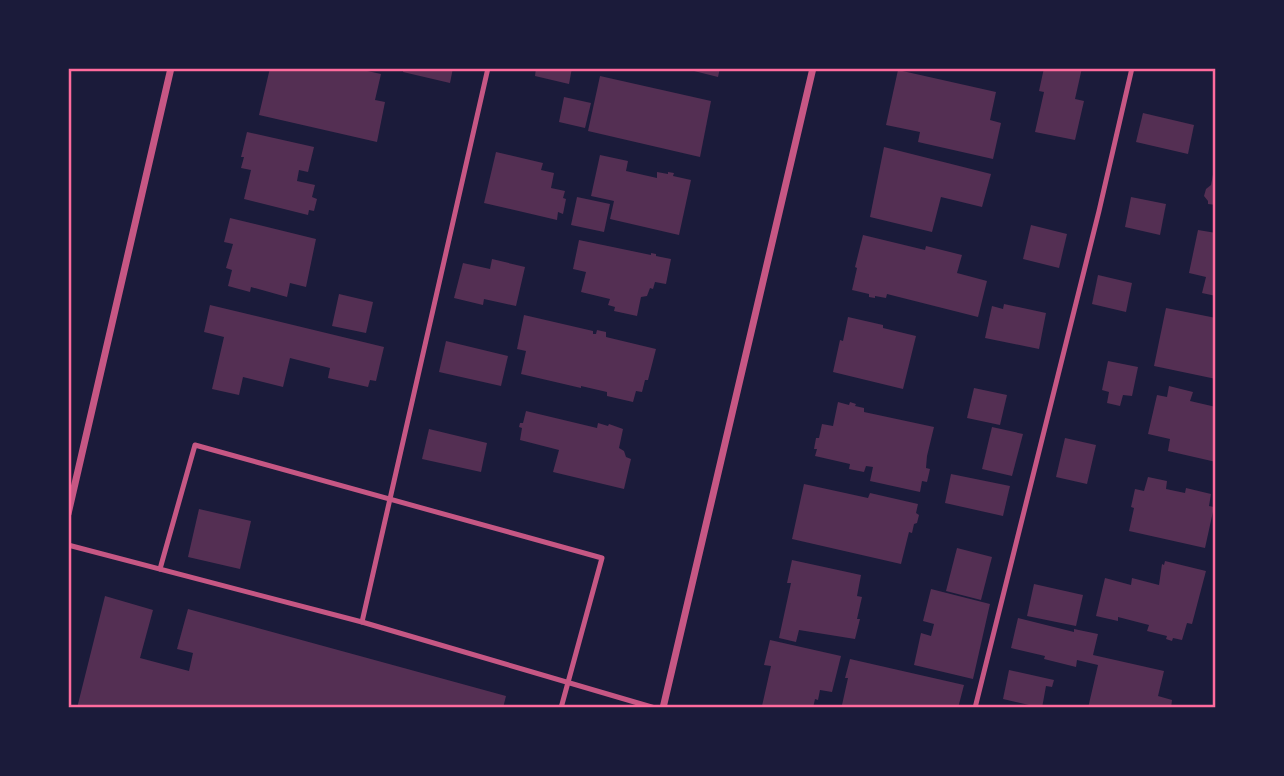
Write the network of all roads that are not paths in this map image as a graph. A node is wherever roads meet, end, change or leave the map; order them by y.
1 (171, 68) edge
2 (488, 68) edge
3 (813, 68) edge
4 (1132, 68) edge
5 (390, 499) junction
6 (68, 514) edge
7 (68, 545) edge
8 (160, 569) junction
9 (362, 622) junction
10 (568, 682) junction
11 (561, 708) edge
12 (655, 708) edge
13 (663, 708) edge
14 (975, 708) edge

1 - 6 street
2 - 5 lane
3 - 13 street
4 - 14 lane
5 - 8 lane
5 - 9 lane
5 - 10 lane
7 - 8 lane
8 - 9 lane
9 - 10 lane
10 - 11 lane
10 - 12 lane

